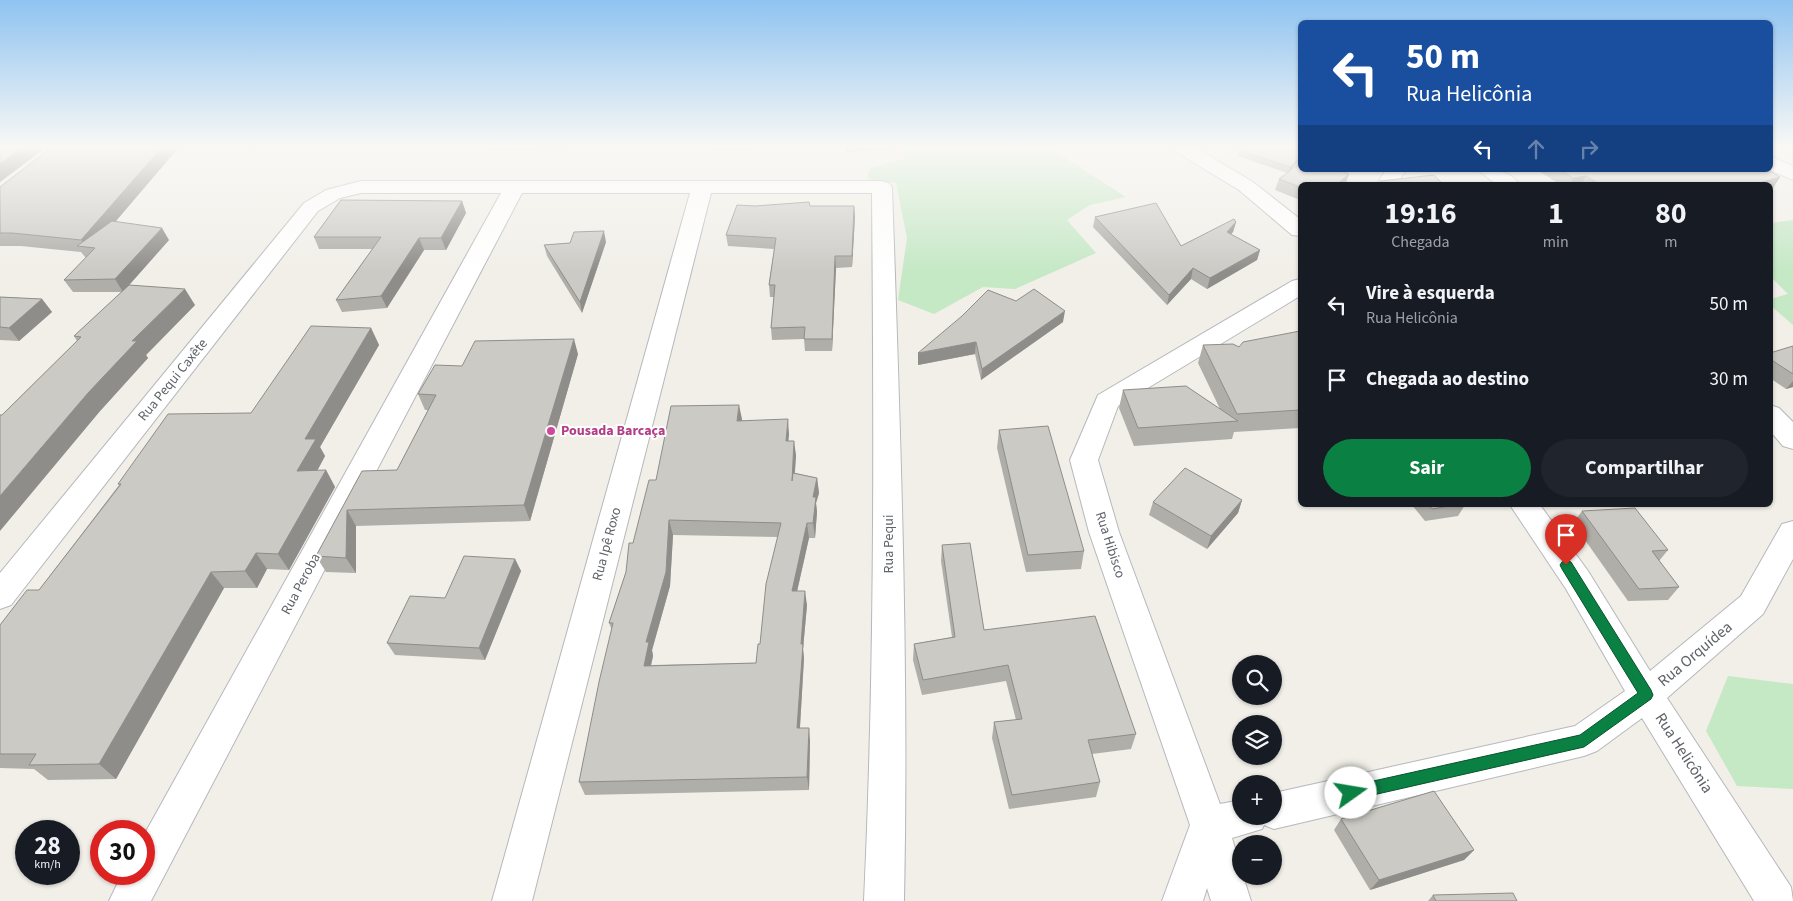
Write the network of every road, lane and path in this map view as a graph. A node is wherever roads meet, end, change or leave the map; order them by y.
1 (357, 188) edge
2 (514, 188) edge
3 (702, 188) edge
4 (882, 188) edge
5 (1249, 188) edge
6 (1298, 228) edge
7 (1298, 287) edge
8 (1773, 417) edge
9 (1793, 439) edge
10 (1525, 507) edge
11 (1793, 532) edge
12 (0, 596) edge
13 (1646, 695) junction
14 (1282, 809) edge
15 (1232, 820) edge
16 (1210, 825) junction
17 (129, 901) edge
18 (512, 901) edge
19 (884, 901) edge
20 (1182, 901) edge
21 (1231, 901) edge
22 (1777, 901) edge

1 - 12 street, Rua Pequi Caxête
2 - 17 street, Rua Peroba
3 - 18 street, Rua Ipê Roxo
4 - 19 street, Rua Pequi
5 - 6 street
7 - 16 street, Rua Hibisco
8 - 9 street
10 - 13 street, Rua Helicônia
11 - 13 street, Rua Orquídea
13 - 14 street, Rua Orquídea
13 - 22 street, Rua Helicônia
15 - 16 street
16 - 20 street
16 - 21 street, Rua Hibisco

